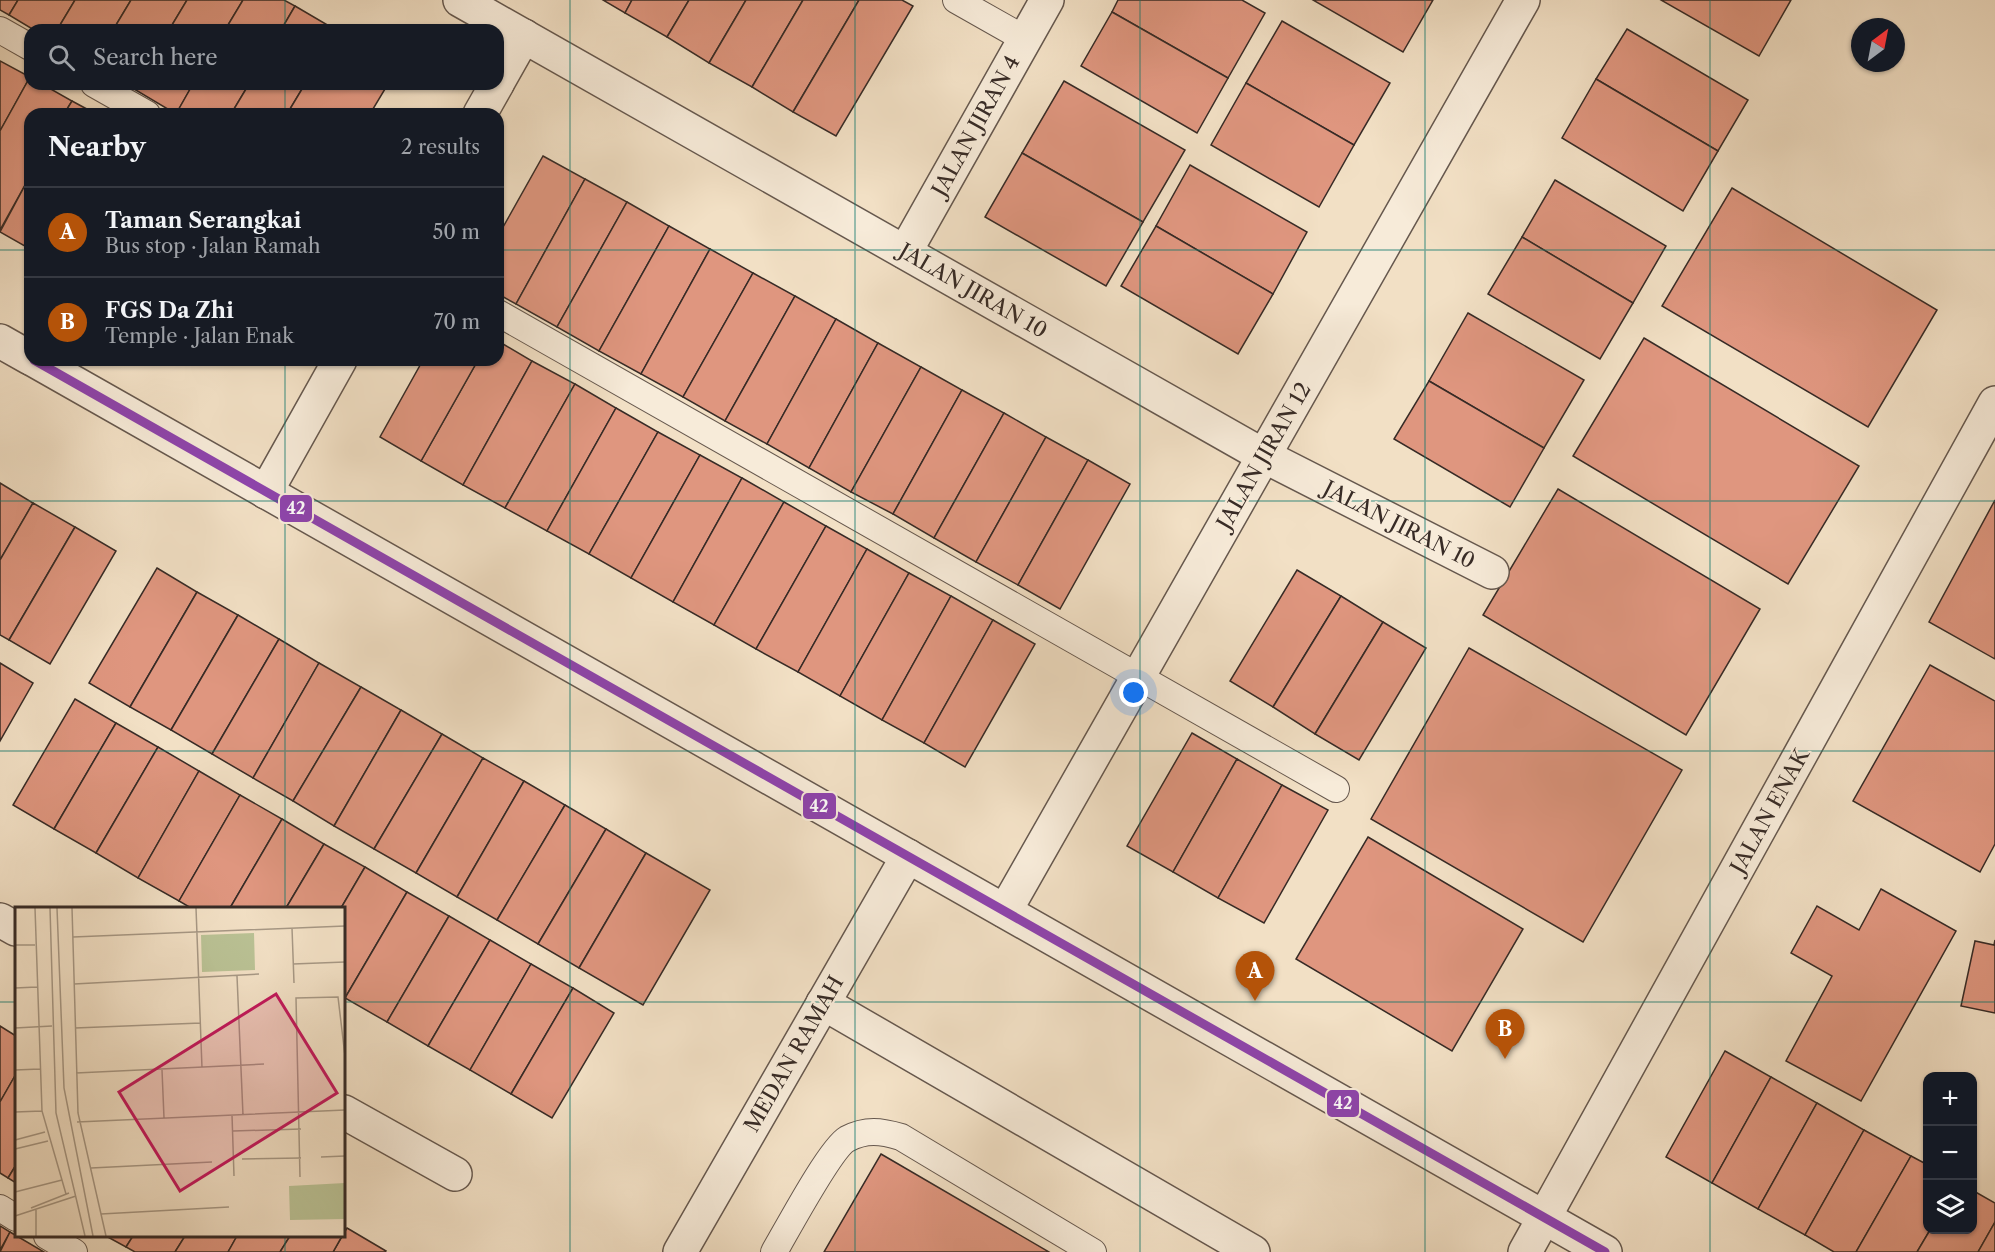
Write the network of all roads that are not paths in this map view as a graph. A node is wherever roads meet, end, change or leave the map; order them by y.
1 (460, 0) edge
2 (956, 0) edge
3 (1047, 0) edge
4 (1523, 0) edge
5 (503, 24) edge
6 (504, 25) edge
7 (0, 30) edge
8 (524, 36) junction
9 (1024, 39) junction
10 (24, 44) edge
11 (504, 72) edge
12 (105, 90) edge
13 (494, 90) edge
14 (136, 108) edge
15 (483, 108) edge
16 (905, 252) junction
17 (504, 316) edge
18 (0, 341) edge
19 (24, 355) edge
20 (45, 366) edge
21 (337, 366) edge
22 (1995, 403) edge
23 (1264, 456) junction
24 (266, 492) junction
25 (1492, 572) dead end
26 (1139, 677) junction
27 (1336, 789) dead end
28 (908, 856) junction
29 (1005, 911) junction
30 (0, 920) edge
31 (15, 928) edge
32 (823, 1003) junction
33 (345, 1113) edge
34 (455, 1174) dead end
35 (0, 1208) edge
36 (15, 1217) edge
37 (1545, 1218) junction
38 (48, 1237) edge
39 (74, 1252) edge
40 (680, 1252) edge
41 (774, 1252) edge
42 (1093, 1252) edge
43 (1253, 1252) edge
44 (1525, 1252) edge
45 (1605, 1252) edge

1 - 5 street, JALAN JIRAN 10
2 - 9 lane
3 - 9 street, JALAN JIRAN 4
4 - 23 street, JALAN JIRAN 12
6 - 8 street, JALAN JIRAN 10
7 - 10 lane
8 - 11 street
8 - 16 street, JALAN JIRAN 10
9 - 16 street, JALAN JIRAN 4
12 - 14 lane
13 - 15 street
16 - 23 street, JALAN JIRAN 10
17 - 26 lane
18 - 19 street
20 - 24 street
21 - 24 street
22 - 37 street, JALAN ENAK
23 - 25 street, JALAN JIRAN 10
23 - 26 street, JALAN JIRAN 12
24 - 28 street
26 - 27 lane
26 - 29 street, JALAN JIRAN 12
28 - 29 street
28 - 32 street, MEDAN RAMAH
29 - 37 street
30 - 31 street
32 - 40 street, MEDAN RAMAH
32 - 43 street
33 - 34 street
35 - 36 lane
37 - 44 street
37 - 45 street
38 - 39 lane
41 - 42 lane

